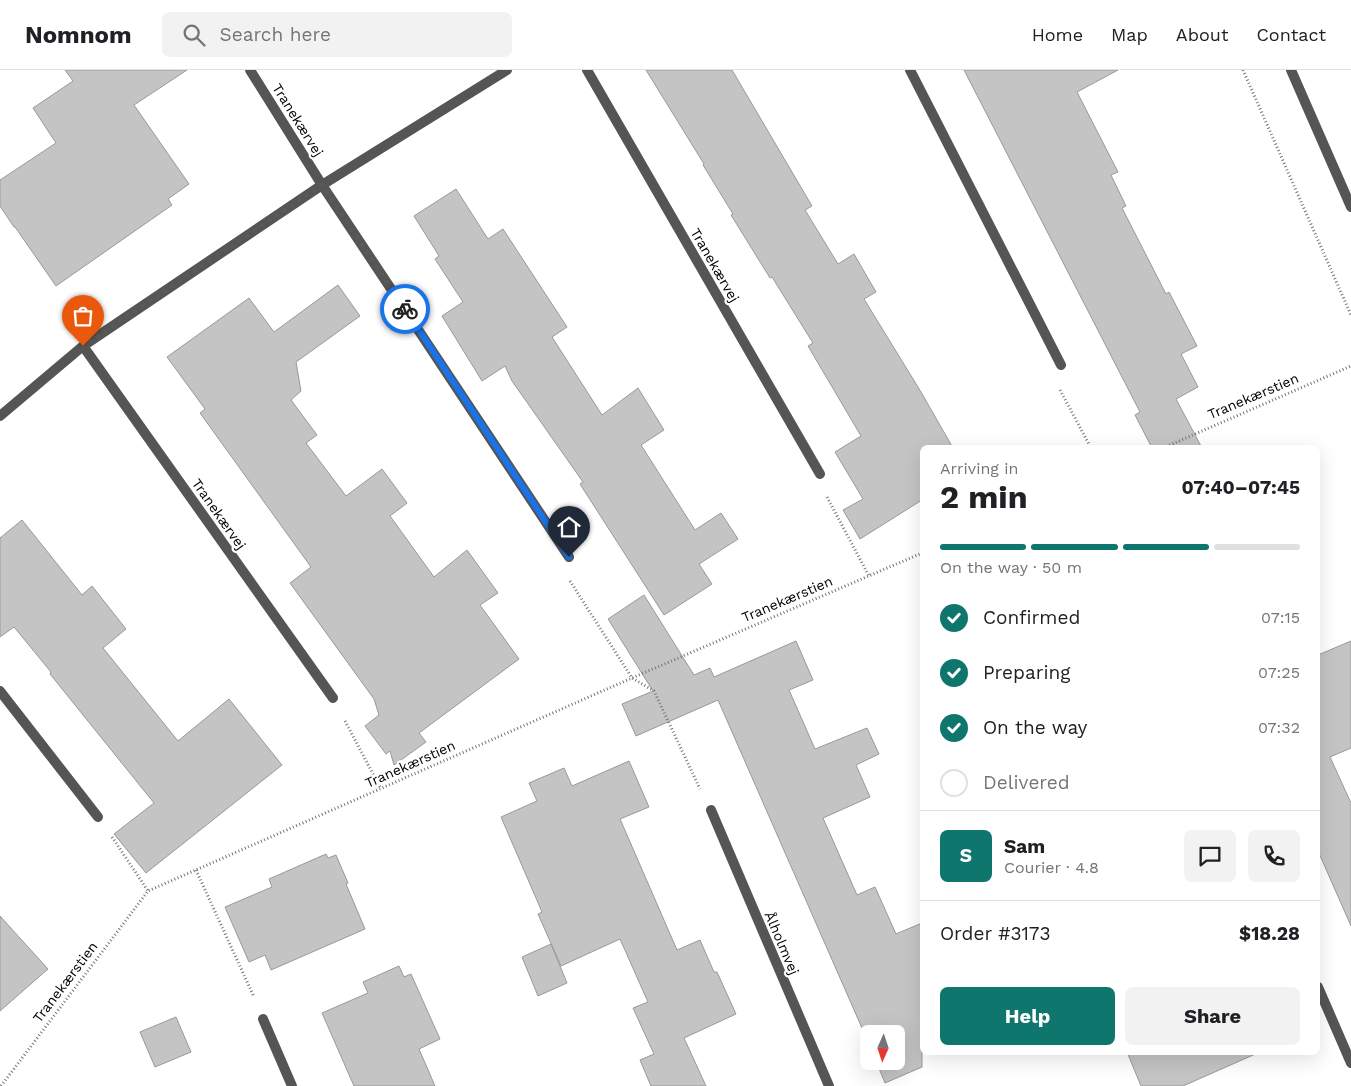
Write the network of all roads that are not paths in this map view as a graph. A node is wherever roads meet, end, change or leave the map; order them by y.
1 (250, 70) edge
2 (506, 70) edge
3 (587, 70) edge
4 (910, 70) edge
5 (1291, 70) edge
6 (322, 185) junction
7 (1351, 207) edge
8 (83, 346) junction
9 (1061, 365) road end
10 (0, 416) edge
11 (820, 474) road end
12 (569, 557) road end
13 (0, 691) edge
14 (333, 698) road end
15 (711, 810) road end
16 (98, 817) road end
17 (1320, 992) edge
18 (263, 1019) road end
19 (1351, 1063) edge
20 (292, 1086) edge
21 (829, 1086) edge

1 - 6 street, Tranekærvej
2 - 6 street
3 - 11 street, Tranekærvej
4 - 9 street
5 - 7 street
6 - 8 street
6 - 12 street, Tranekærvej
8 - 10 street
8 - 14 street, Tranekærvej
13 - 16 street
15 - 21 street, Ålholmvej
17 - 19 street
18 - 20 street

